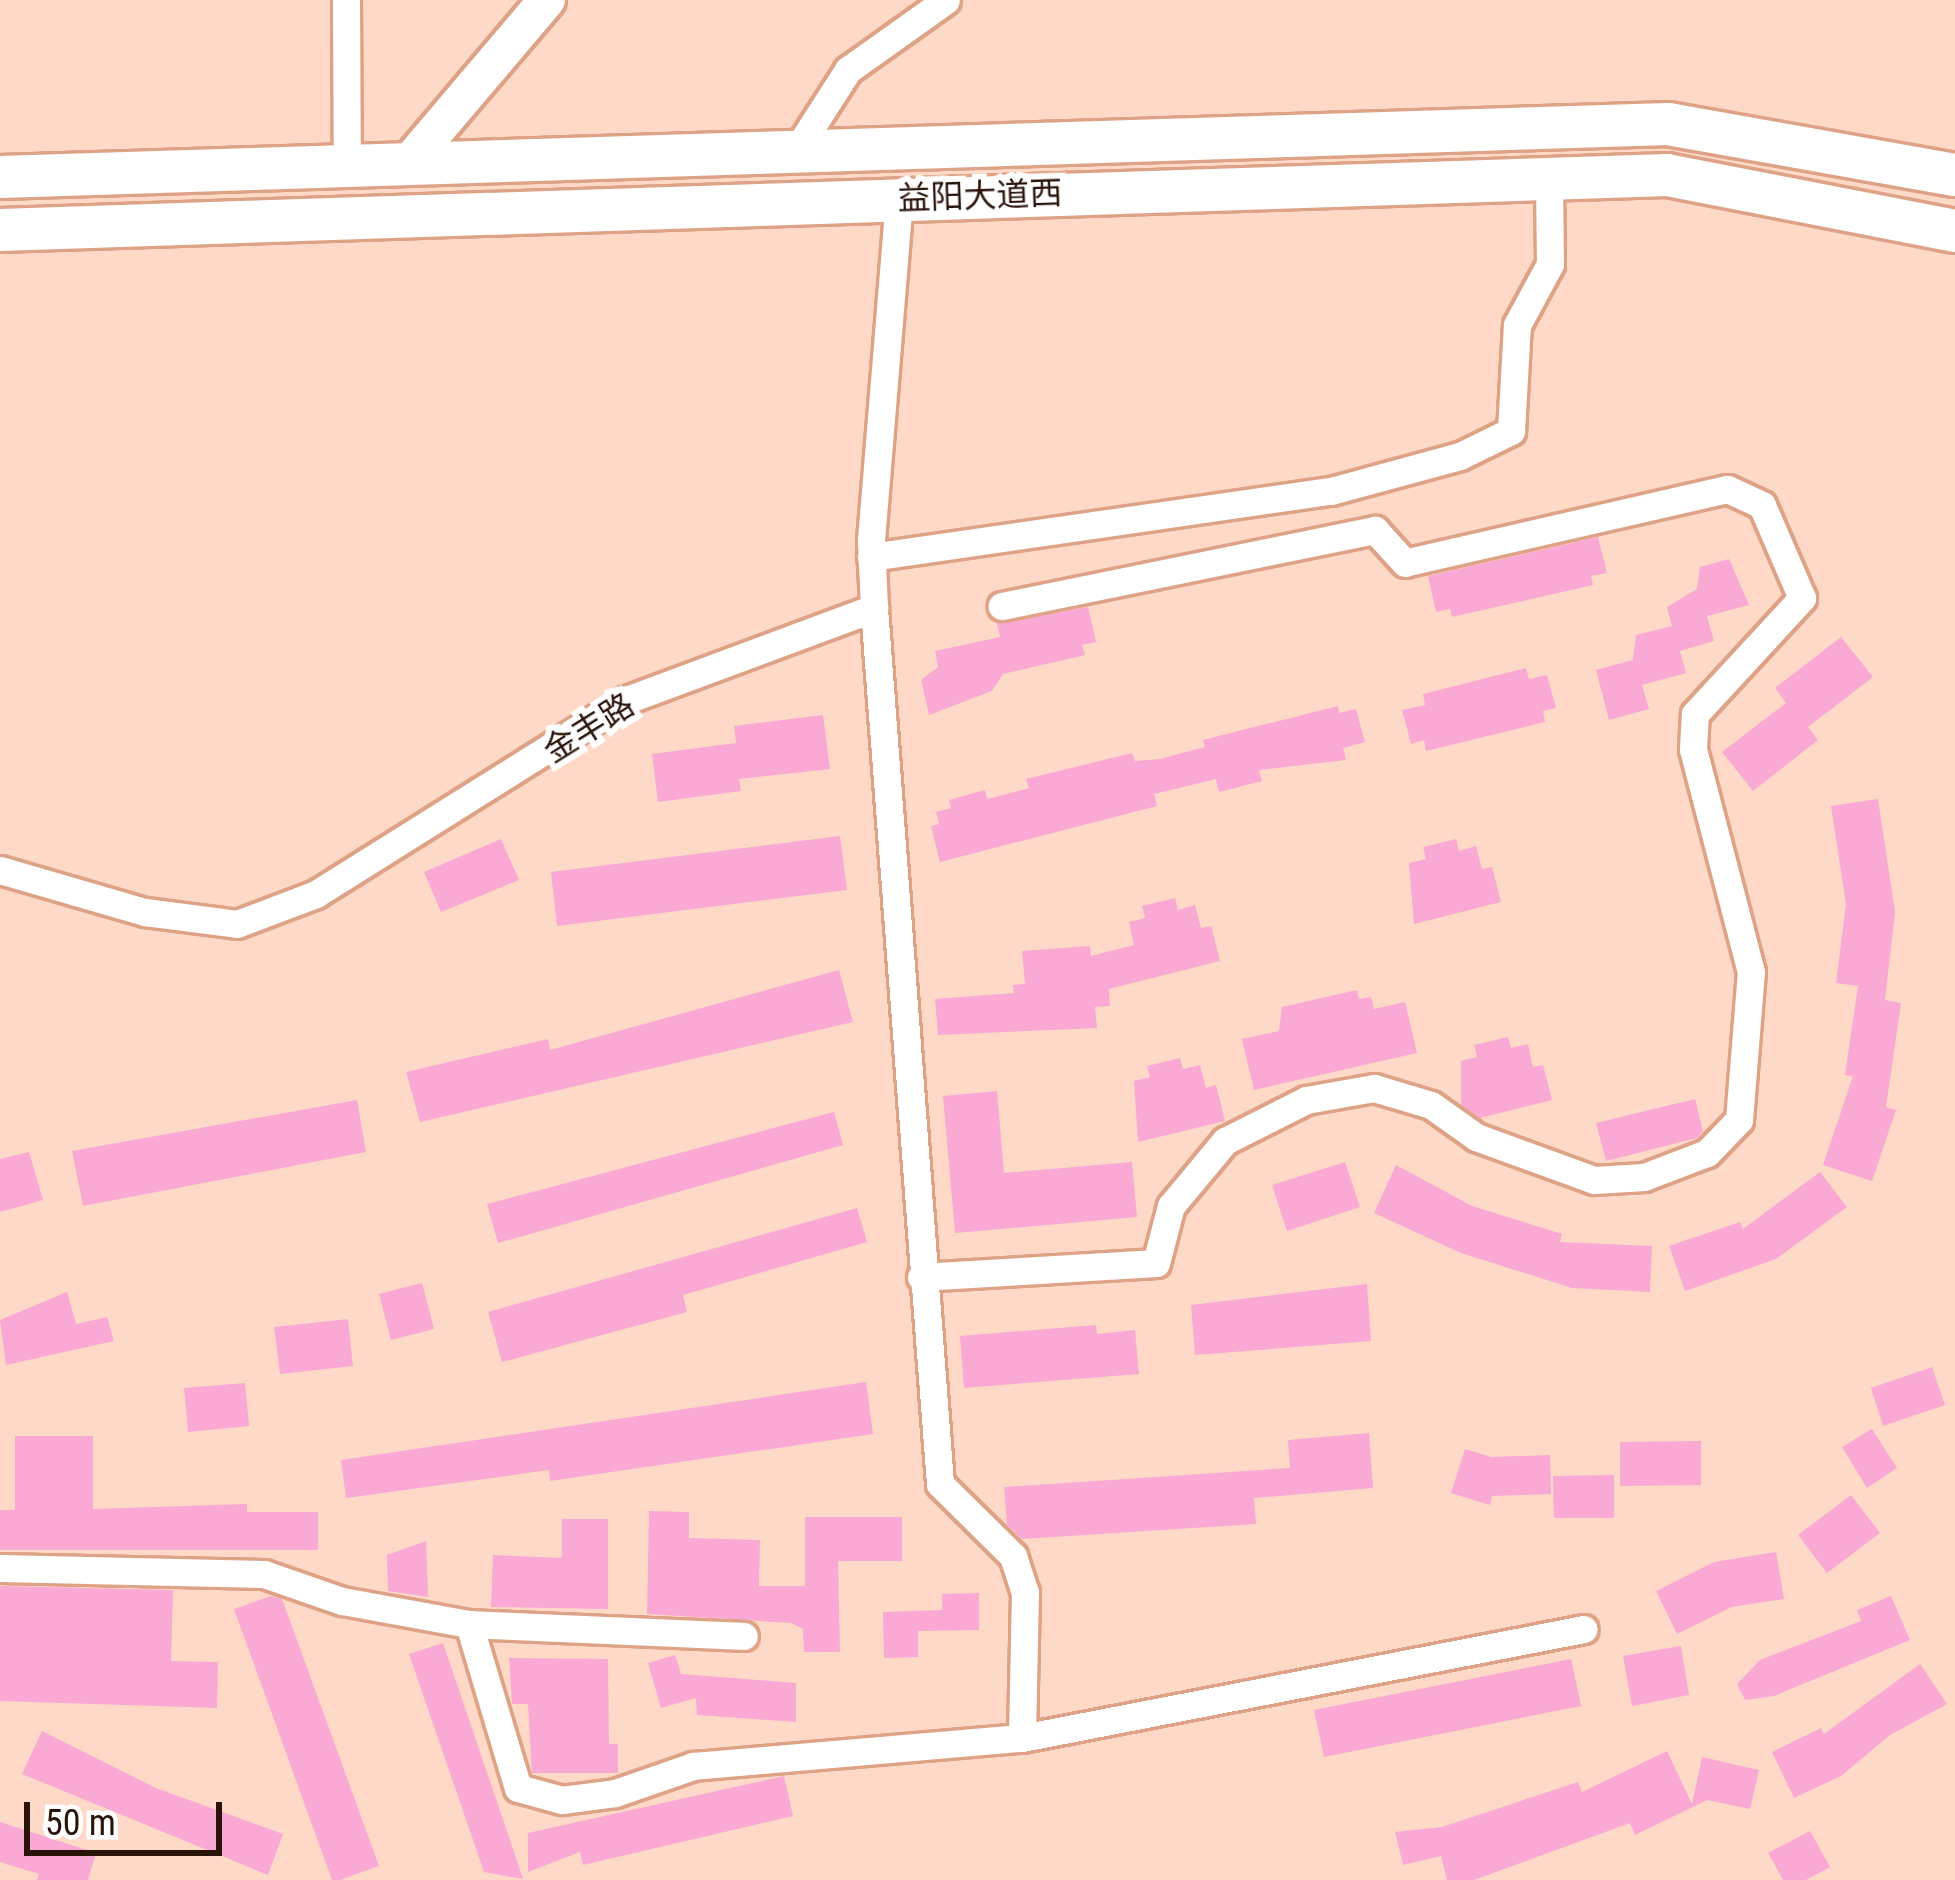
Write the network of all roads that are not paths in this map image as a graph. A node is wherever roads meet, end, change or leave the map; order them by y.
1 (346, 0) edge
2 (547, 0) edge
3 (946, 0) edge
4 (794, 154) junction
5 (406, 166) junction
6 (346, 168) junction
7 (1955, 175) edge
8 (0, 177) edge
9 (1549, 178) junction
10 (899, 199) junction
11 (0, 230) edge
12 (1955, 231) edge
13 (872, 556) junction
14 (1002, 606) dead end
15 (874, 608) junction
16 (0, 870) edge
17 (922, 1277) junction
18 (0, 1568) edge
19 (469, 1624) junction
20 (1584, 1629) dead end
21 (744, 1636) dead end
22 (1022, 1738) junction

1 - 6 street
2 - 5 street
3 - 4 street
4 - 5 main road, 益阳大道西
4 - 7 main road, 益阳大道西
5 - 6 main road, 益阳大道西
6 - 8 main road, 益阳大道西
9 - 10 main road, 益阳大道西
9 - 12 main road, 益阳大道西
9 - 13 street
10 - 11 main road, 益阳大道西
10 - 13 street
13 - 15 street
14 - 17 street
15 - 16 street, 金丰路
15 - 17 street
17 - 22 street
18 - 19 street
19 - 21 street
19 - 22 street
20 - 22 street

